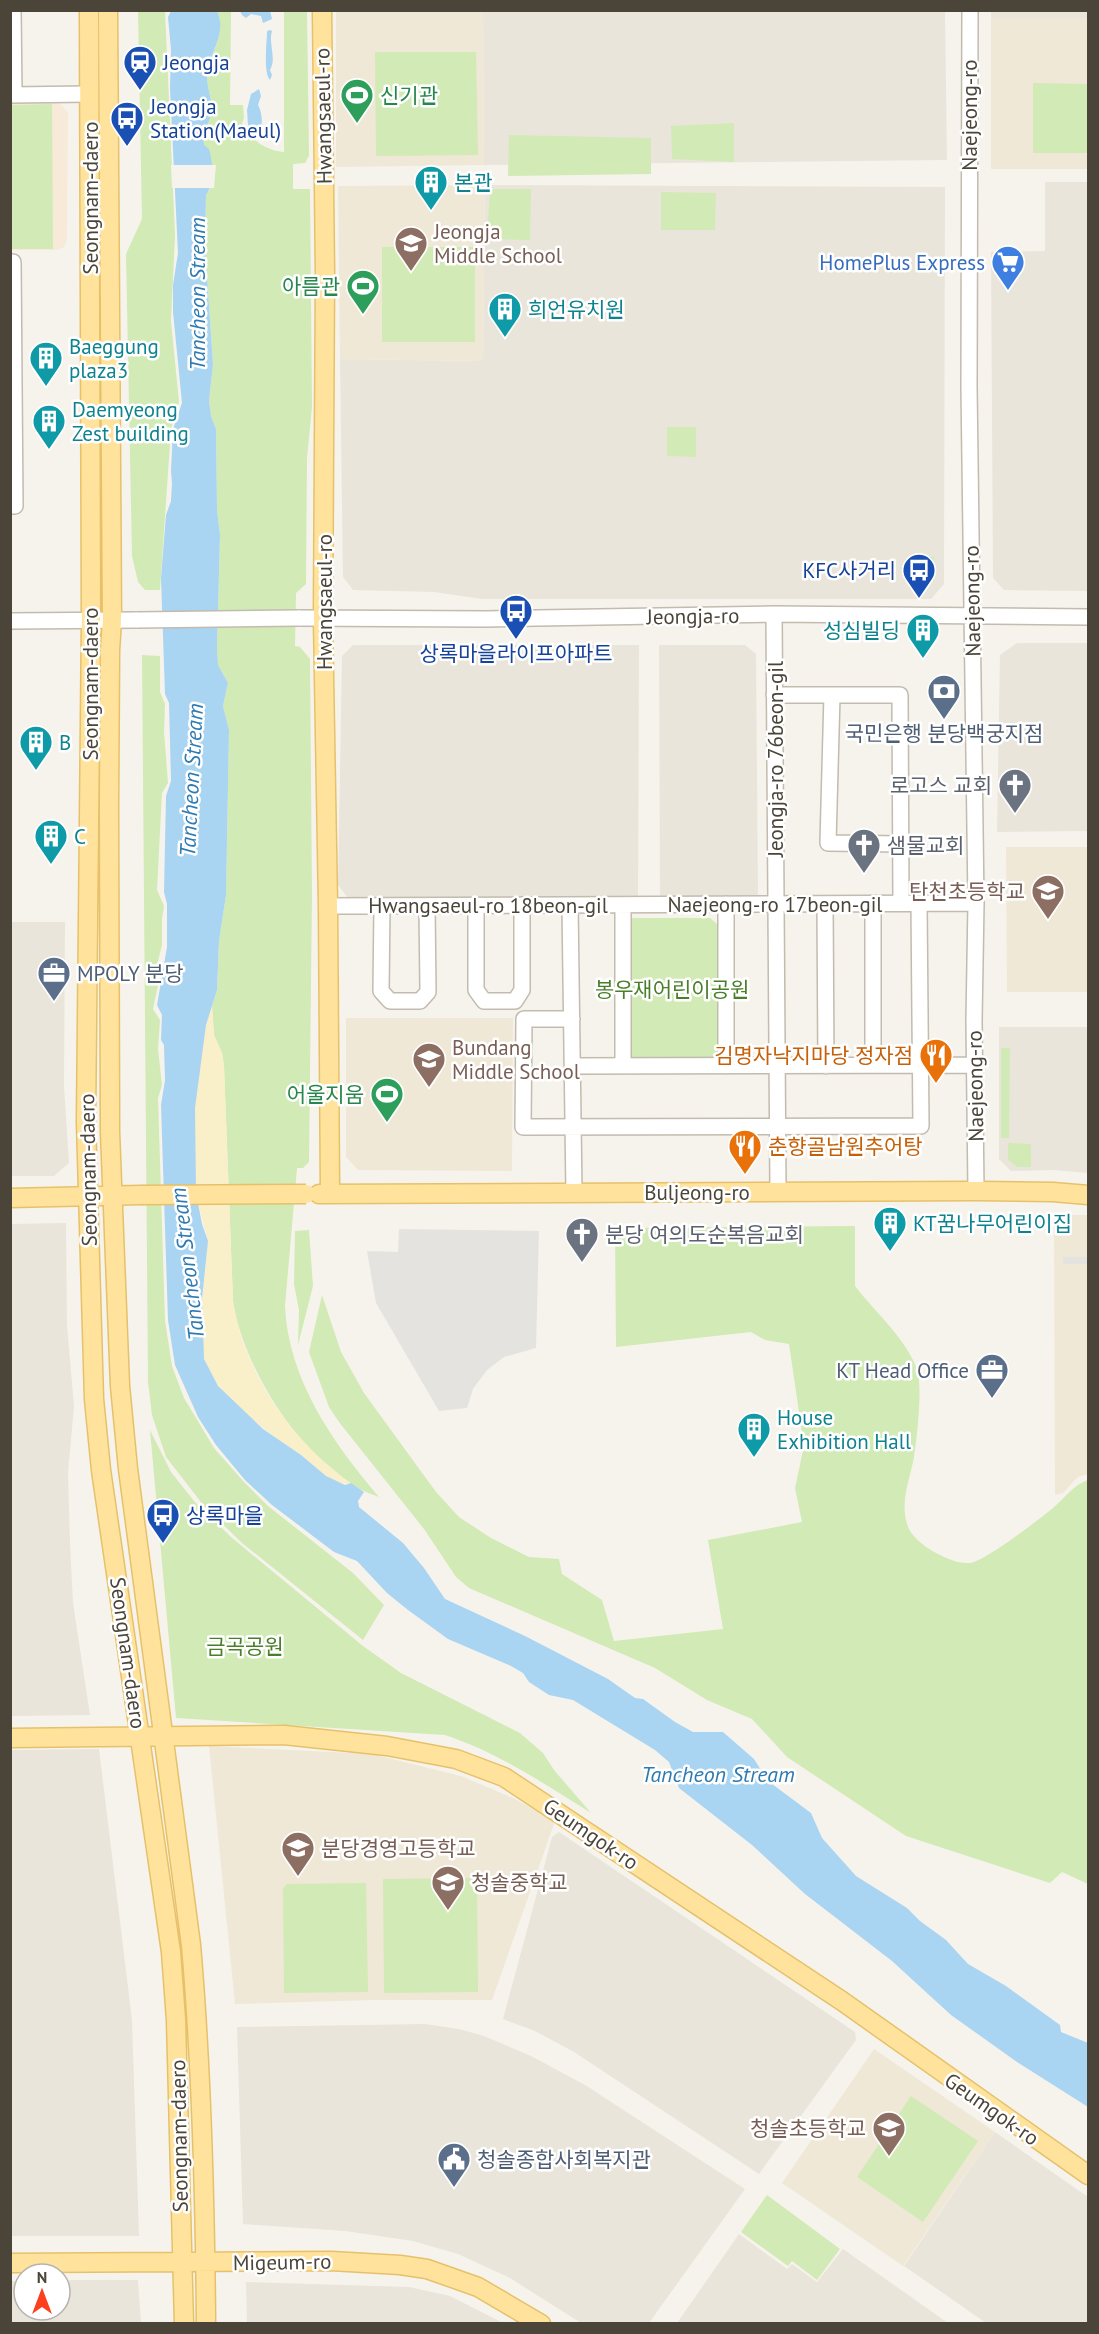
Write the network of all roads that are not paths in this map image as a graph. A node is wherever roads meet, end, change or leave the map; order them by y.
1 (13, 10) edge
2 (89, 10) edge
3 (108, 10) edge
4 (321, 10) edge
5 (970, 10) edge
6 (89, 94) junction
7 (12, 95) edge
8 (10, 262) edge
9 (13, 506) edge
10 (774, 614) junction
11 (972, 617) junction
12 (1089, 617) edge
13 (323, 619) junction
14 (112, 620) junction
15 (10, 621) edge
16 (91, 621) junction
17 (774, 695) junction
18 (832, 695) junction
19 (901, 844) junction
20 (901, 903) junction
21 (919, 903) junction
22 (976, 903) junction
23 (726, 904) junction
24 (776, 904) junction
25 (825, 904) junction
26 (873, 904) junction
27 (476, 905) junction
28 (522, 905) junction
29 (570, 905) junction
30 (623, 905) junction
31 (648, 905) joint
32 (328, 906) junction
33 (382, 906) junction
34 (428, 906) junction
35 (572, 1019) junction
36 (777, 1065) junction
37 (873, 1065) junction
38 (920, 1065) junction
39 (974, 1065) junction
40 (573, 1066) junction
41 (623, 1066) junction
42 (726, 1066) junction
43 (826, 1066) junction
44 (777, 1126) junction
45 (573, 1127) junction
46 (976, 1191) junction
47 (778, 1192) junction
48 (574, 1193) junction
49 (330, 1194) junction
50 (113, 1195) junction
51 (1089, 1195) edge
52 (89, 1196) junction
53 (10, 1198) edge
54 (140, 1736) junction
55 (163, 1736) junction
56 (10, 1738) edge
57 (1089, 2175) edge
58 (182, 2263) junction
59 (206, 2263) junction
60 (10, 2264) edge
61 (184, 2324) edge
62 (206, 2324) edge
63 (541, 2324) edge

1 - 7 street
2 - 6 main road, Seongnam-daero
3 - 14 main road, Seongnam-daero
4 - 13 main road, Hwangsaeul-ro
5 - 11 street, Naejeong-ro
6 - 7 street
6 - 16 main road, Seongnam-daero
8 - 9 street
10 - 11 street, Jeongja-ro
10 - 13 street, Jeongja-ro
10 - 17 street, Jeongja-ro 76beon-gil
11 - 12 street, Jeongja-ro
11 - 22 street, Naejeong-ro
13 - 14 street, Jeongja-ro, bridge
13 - 32 main road, Hwangsaeul-ro
14 - 16 street
14 - 50 main road, Seongnam-daero
15 - 16 street
16 - 52 main road, Seongnam-daero
17 - 18 street
17 - 24 street, Jeongja-ro 76beon-gil
18 - 19 street, Naejeong-ro 17beon-gil
18 - 19 street
19 - 20 street, Naejeong-ro 17beon-gil
20 - 21 street, Naejeong-ro 17beon-gil
20 - 26 street, Naejeong-ro 17beon-gil
21 - 22 street, Naejeong-ro 17beon-gil
21 - 38 street
22 - 39 street, Naejeong-ro
23 - 24 street, Naejeong-ro 17beon-gil
23 - 31 street, Naejeong-ro 17beon-gil
23 - 42 street
24 - 25 street, Naejeong-ro 17beon-gil
24 - 36 street, Jeongja-ro 76beon-gil
25 - 26 street, Naejeong-ro 17beon-gil
25 - 43 street
26 - 37 street
27 - 28 street, Hwangsaeul-ro 18beon-gil
27 - 28 street
27 - 34 street, Hwangsaeul-ro 18beon-gil
28 - 29 street, Hwangsaeul-ro 18beon-gil
29 - 30 street, Hwangsaeul-ro 18beon-gil
29 - 35 street
30 - 31 street, Hwangsaeul-ro 18beon-gil
30 - 41 street
32 - 33 street, Hwangsaeul-ro 18beon-gil
32 - 49 main road, Hwangsaeul-ro
33 - 34 street, Hwangsaeul-ro 18beon-gil
33 - 34 street
35 - 40 street
35 - 45 street
36 - 42 street
36 - 43 street
36 - 44 street, Jeongja-ro 76beon-gil
37 - 38 street
37 - 43 street
38 - 39 street
38 - 44 street
39 - 46 street, Naejeong-ro
40 - 41 street
40 - 45 street
41 - 42 street
44 - 45 street
44 - 47 street, Jeongja-ro 76beon-gil
45 - 48 street
46 - 47 main road, Buljeong-ro
46 - 51 main road, Buljeong-ro
47 - 48 main road, Buljeong-ro
48 - 49 main road, Buljeong-ro
49 - 50 main road, Buljeong-ro, bridge
50 - 52 main road
50 - 55 main road, Seongnam-daero
52 - 53 main road
52 - 54 main road, Seongnam-daero
54 - 55 main road, Geumgok-ro
54 - 56 main road, Geumgok-ro
54 - 58 main road, Seongnam-daero
55 - 57 main road, Geumgok-ro
55 - 59 main road, Seongnam-daero
58 - 59 main road, Migeum-ro
58 - 60 main road, Migeum-ro
58 - 61 main road, Seongnam-daero
59 - 62 main road, Seongnam-daero
59 - 63 main road, Migeum-ro

